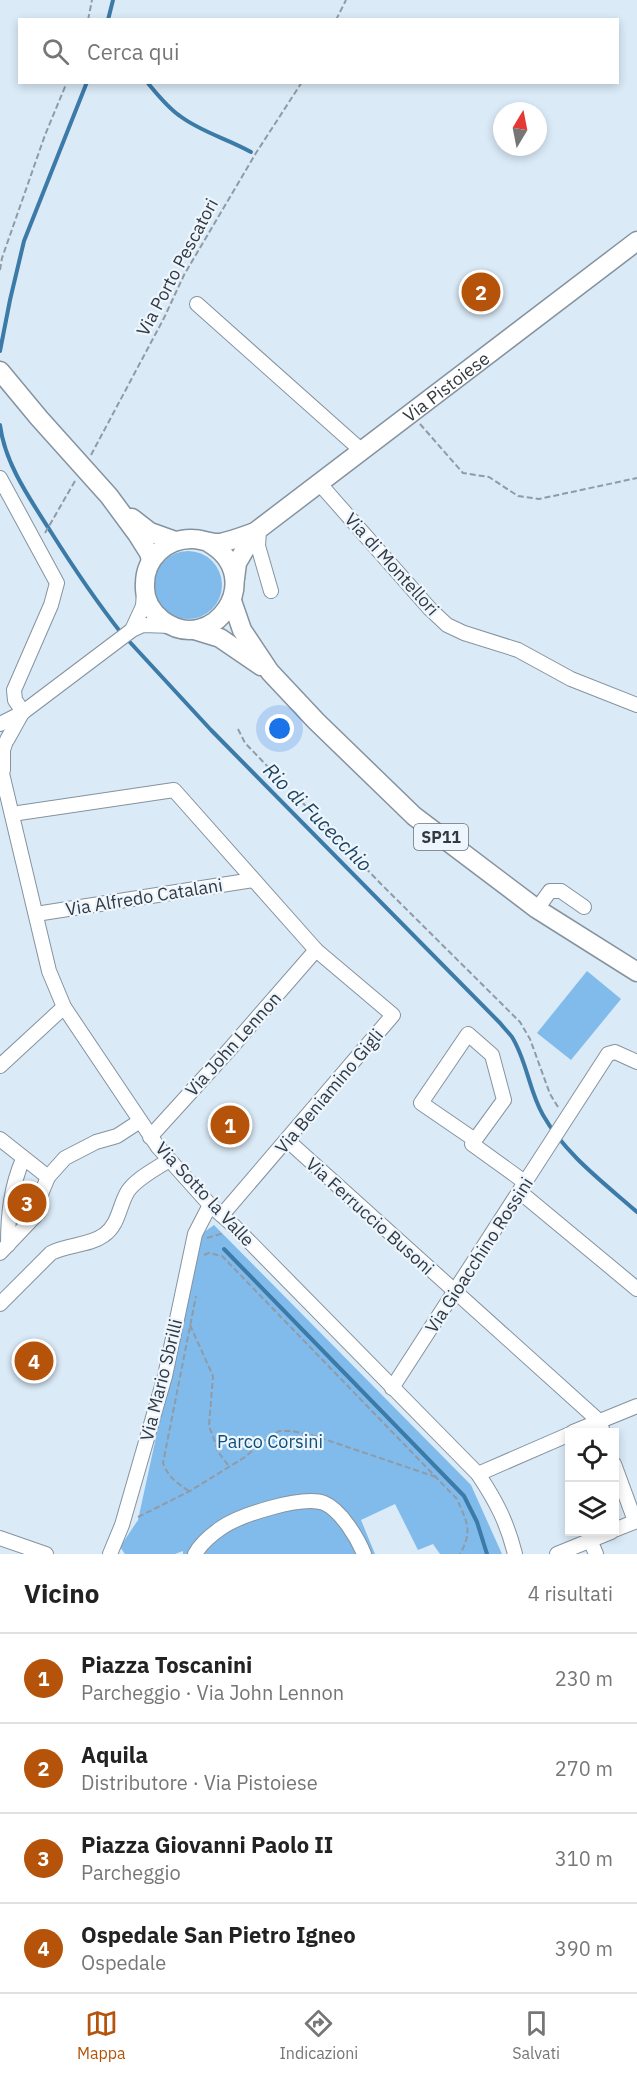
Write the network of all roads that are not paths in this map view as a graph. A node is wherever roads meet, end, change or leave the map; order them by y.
1 (637, 241) edge
2 (197, 304) dead end
3 (5, 377) edge
4 (362, 451) junction
5 (0, 478) edge
6 (319, 483) junction
7 (109, 496) junction
8 (257, 531) junction
9 (175, 541) junction
10 (209, 543) junction
11 (151, 560) junction
12 (235, 581) junction
13 (144, 587) junction
14 (271, 591) dead end
15 (232, 601) junction
16 (181, 628) junction
17 (132, 630) junction
18 (270, 672) junction
19 (637, 705) edge
20 (22, 712) junction
21 (0, 725) edge
22 (4, 744) edge
23 (1, 767) edge
24 (12, 813) junction
25 (253, 880) junction
26 (584, 907) dead end
27 (537, 909) junction
28 (36, 914) junction
29 (316, 950) junction
30 (637, 972) edge
31 (64, 1007) junction
32 (637, 1062) edge
33 (0, 1066) edge
34 (140, 1121) junction
35 (150, 1137) junction
36 (0, 1139) edge
37 (287, 1140) junction
38 (475, 1140) junction
39 (22, 1159) junction
40 (169, 1160) junction
41 (48, 1177) junction
42 (523, 1188) junction
43 (210, 1205) junction
44 (222, 1215) junction
45 (4, 1249) edge
46 (637, 1289) edge
47 (453, 1292) junction
48 (0, 1304) edge
49 (392, 1388) junction
50 (637, 1406) edge
51 (601, 1427) edge
52 (565, 1436) edge
53 (478, 1474) junction
54 (619, 1475) edge
55 (636, 1521) edge
56 (619, 1528) edge
57 (601, 1536) edge
58 (591, 1540) junction
59 (5, 1544) edge
60 (46, 1554) edge
61 (110, 1554) edge
62 (195, 1554) edge
63 (364, 1554) edge
64 (515, 1554) edge
65 (557, 1554) edge
66 (597, 1554) edge

1 - 4 main road, Via Pistoiese
2 - 4 street
3 - 7 main road
4 - 6 main road, Via Pistoiese
5 - 20 street
6 - 8 main road, Via Pistoiese
6 - 19 street, Via di Montellori
7 - 9 main road
7 - 11 main road
8 - 10 main road, Via Pistoiese
8 - 12 main road, Via Pistoiese
8 - 14 street
9 - 10 main road
9 - 11 main road
10 - 12 main road
11 - 13 main road
12 - 15 main road
13 - 16 main road
13 - 17 street
15 - 16 main road
15 - 18 main road, SP11
16 - 17 street
16 - 18 main road
17 - 20 street
18 - 27 main road, SP11
20 - 21 street
20 - 22 street
21 - 22 street
22 - 23 street, Via Sotto la Valle
23 - 24 street, Via Sotto la Valle
24 - 25 street
24 - 28 street, Via Sotto la Valle
25 - 28 street, Via Alfredo Catalani
25 - 29 street
26 - 27 street
27 - 30 main road, SP11
28 - 31 street, Via Sotto la Valle
29 - 35 street, Via John Lennon
29 - 37 street, Via Beniamino Gigli
31 - 33 street
31 - 34 street, Via Sotto la Valle
32 - 42 street, Via Gioacchino Rossini
34 - 35 street, Via Sotto la Valle
34 - 41 street
35 - 40 street, Via Sotto la Valle
36 - 39 street
37 - 44 street, Via Beniamino Gigli
37 - 47 street, Via Ferruccio Busoni
38 - 38 street
38 - 42 street
39 - 41 street
39 - 45 street
40 - 43 street, Via Sotto la Valle
40 - 48 street
41 - 45 street
42 - 46 street
42 - 47 street, Via Gioacchino Rossini
43 - 44 street, Via Sotto la Valle
43 - 61 street, Via Mario Sbrilli
44 - 49 street, Via Sotto la Valle
47 - 49 street, Via Gioacchino Rossini
47 - 51 street, Via Ferruccio Busoni
49 - 53 street, Via Sotto la Valle
50 - 51 street
52 - 53 street
53 - 64 street, Via Sotto la Valle
54 - 55 street
55 - 56 street
57 - 58 street
58 - 65 street
58 - 66 street
59 - 60 street
62 - 63 street

